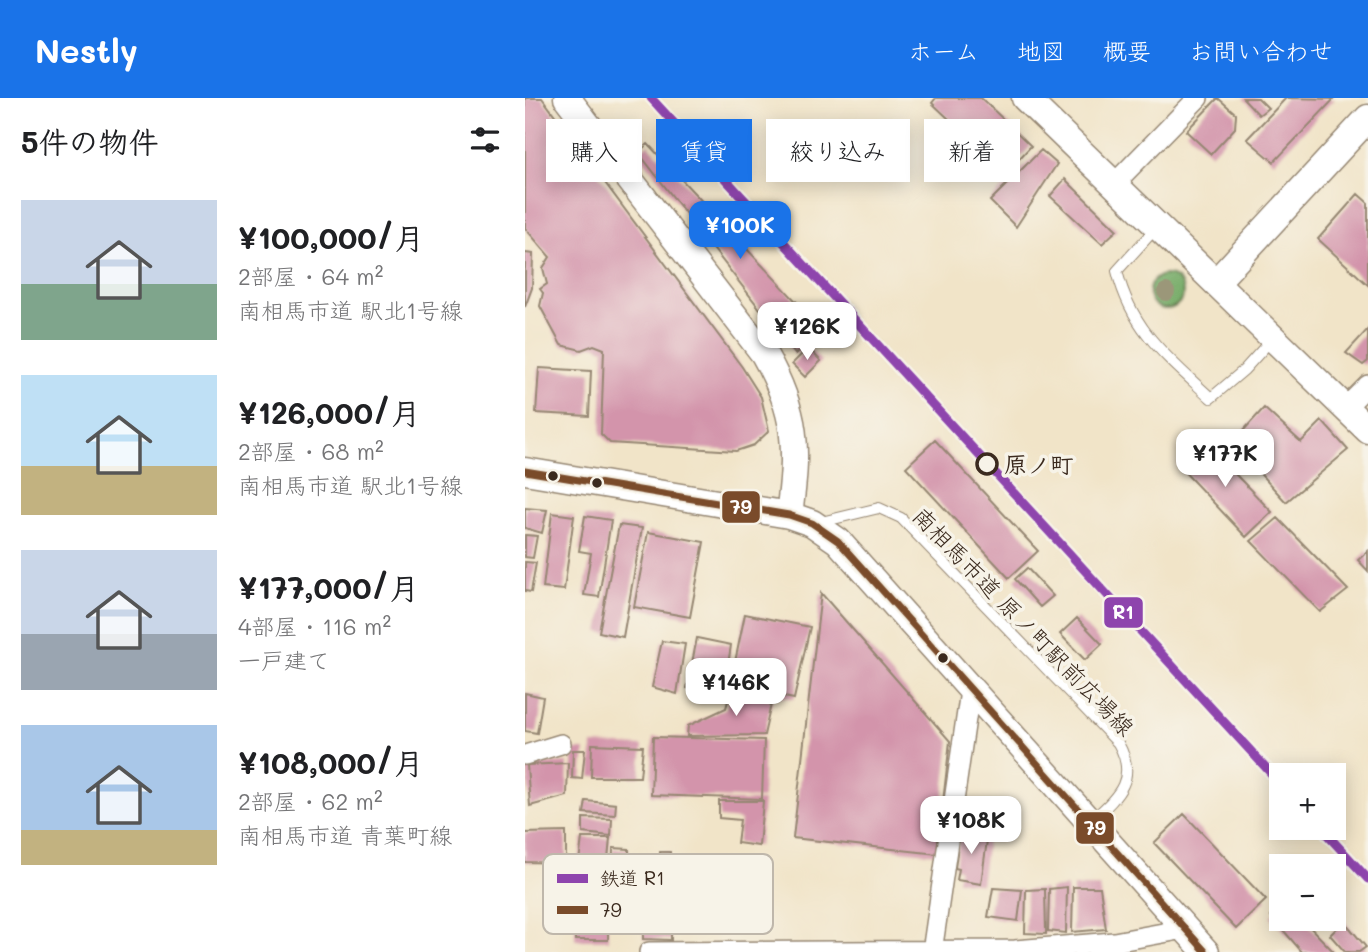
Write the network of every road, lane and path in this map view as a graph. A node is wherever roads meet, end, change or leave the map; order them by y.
1 (567, 98) edge
2 (1025, 98) edge
3 (1198, 98) edge
4 (1368, 118) edge
5 (1115, 183) junction
6 (1158, 226) junction
7 (1217, 281) junction
8 (1274, 337) junction
9 (1368, 385) edge
10 (1345, 408) junction
11 (1368, 430) edge
12 (525, 471) edge
13 (801, 519) junction
14 (970, 691) junction
15 (561, 744) dead end
16 (525, 755) edge
17 (1089, 823) junction
18 (1185, 929) junction
19 (649, 952) edge
20 (932, 952) edge
21 (1206, 952) edge

1 - 13 street
2 - 5 street
3 - 5 street
4 - 7 street
5 - 6 street
6 - 7 street
6 - 8 lane
7 - 8 street
8 - 10 street
9 - 10 street
10 - 11 street
12 - 13 street
13 - 14 street
13 - 17 lane, 南相馬市道 原ノ町駅前広場線
14 - 17 street
14 - 20 street
15 - 16 street
17 - 18 street
18 - 20 street
18 - 21 street
19 - 20 street

